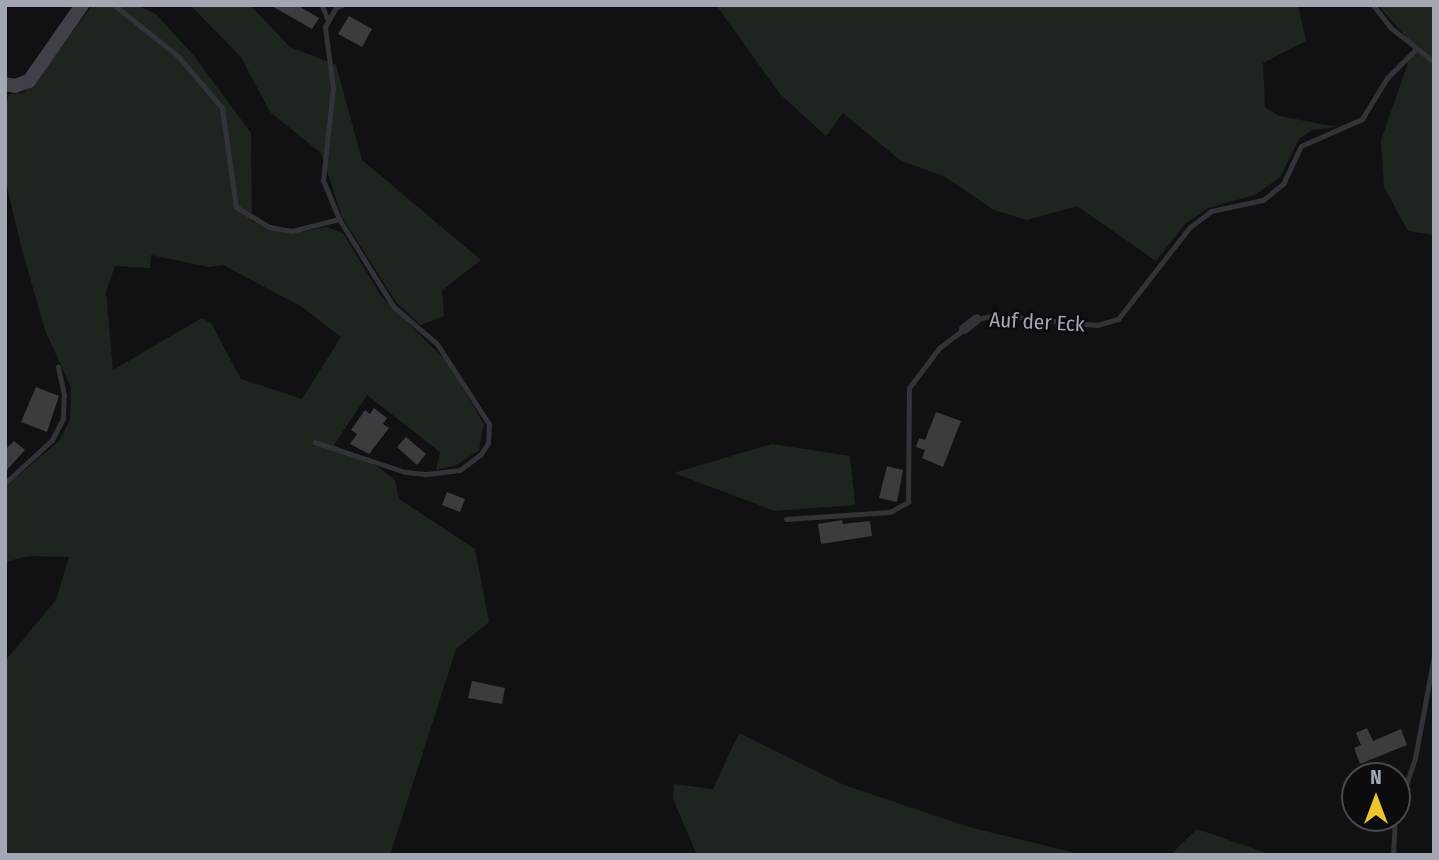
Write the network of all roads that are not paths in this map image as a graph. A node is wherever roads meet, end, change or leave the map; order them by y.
1 (82, 5) edge
2 (114, 5) edge
3 (322, 5) edge
4 (342, 5) edge
5 (1374, 5) edge
6 (327, 19) junction
7 (1415, 50) junction
8 (1434, 62) edge
9 (5, 84) edge
10 (339, 219) junction
11 (977, 319) joint
12 (964, 329) joint
13 (58, 367) dead end
14 (315, 442) dead end
15 (5, 484) edge
16 (786, 519) dead end
17 (1434, 655) edge
18 (1424, 688) junction
19 (1434, 690) edge
20 (1411, 765) edge
21 (1394, 832) edge
22 (1393, 855) edge

1 - 9 street
2 - 10 lane
3 - 6 lane
4 - 6 lane
5 - 7 lane
6 - 10 lane
7 - 8 lane
7 - 11 lane, Auf der Eck
10 - 14 lane
11 - 12 street, Auf der Eck
12 - 16 lane, Auf der Eck
13 - 15 lane
17 - 18 lane
18 - 19 lane
18 - 20 lane
21 - 22 lane

